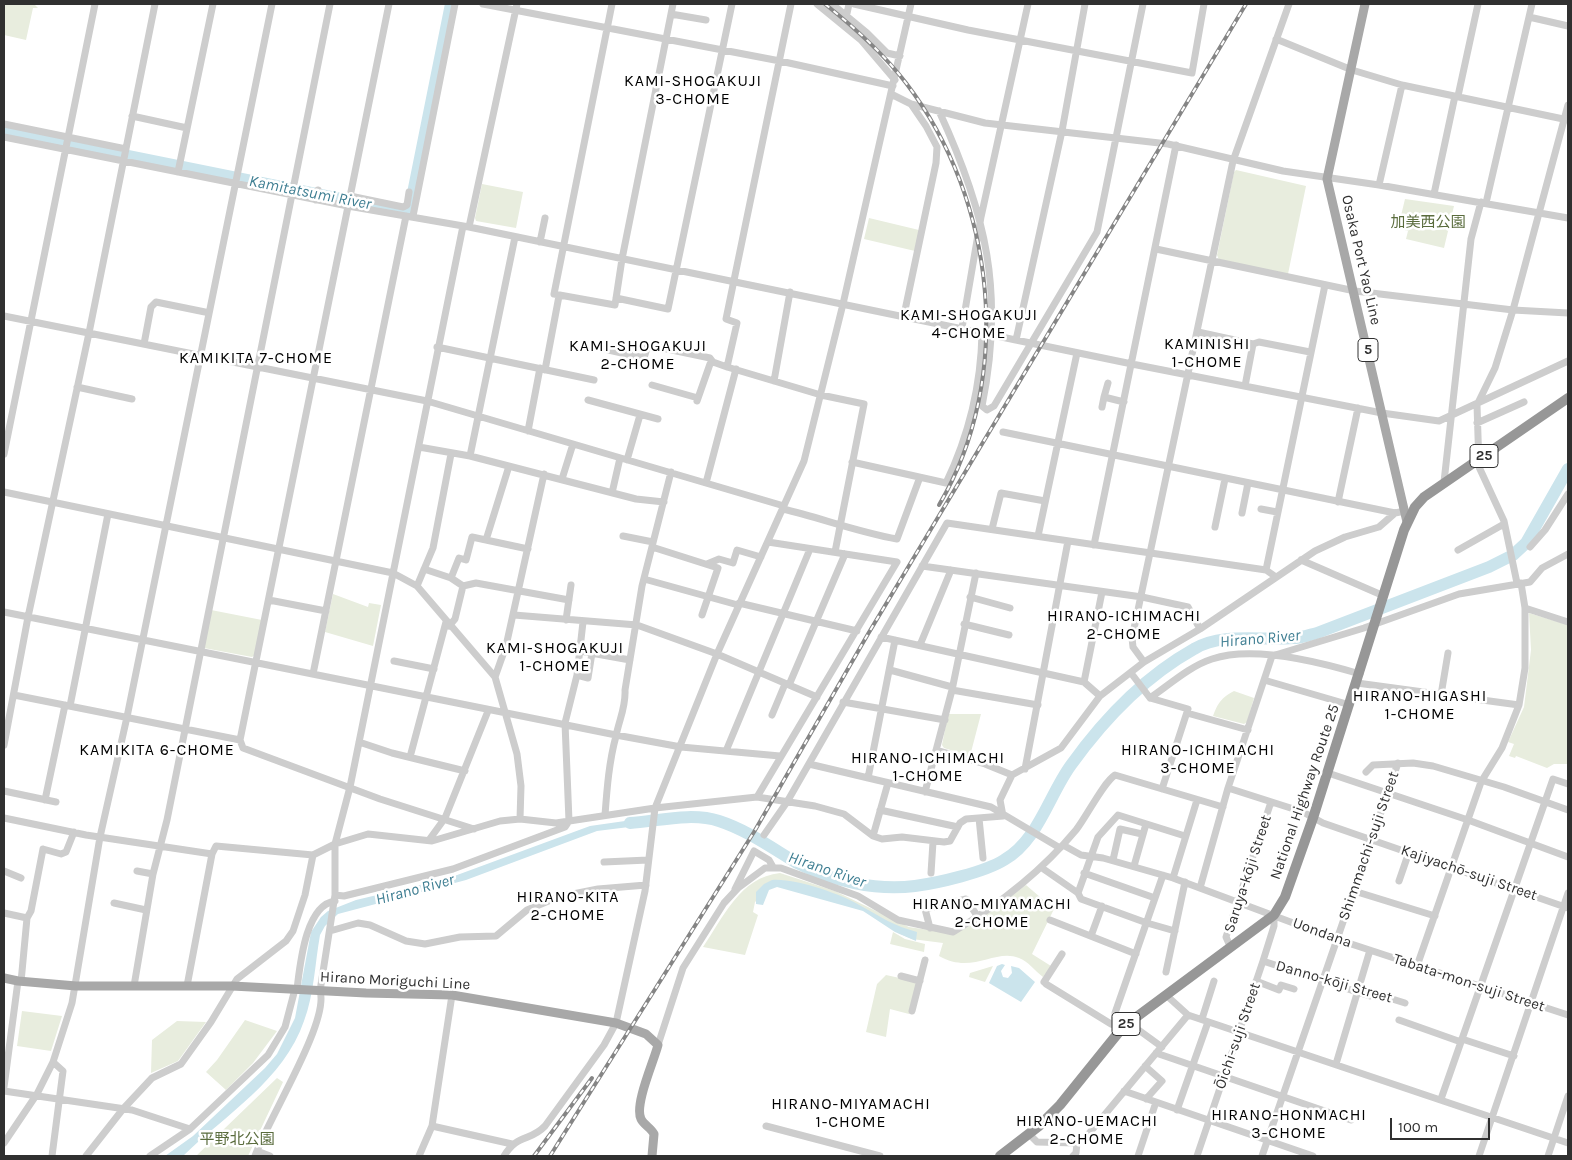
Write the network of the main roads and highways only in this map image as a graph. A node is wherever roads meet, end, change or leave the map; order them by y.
1 (1365, 4) edge
2 (1568, 398) edge
3 (1407, 522) junction
4 (4, 978) edge
5 (652, 1156) edge
6 (1000, 1156) edge

1 - 3 main road, Osaka Port Yao Line / 5
2 - 3 highway, National Highway Route 25 / 25
3 - 6 highway, National Highway Route 25 / 25
4 - 5 main road, Hirano Moriguchi Line

